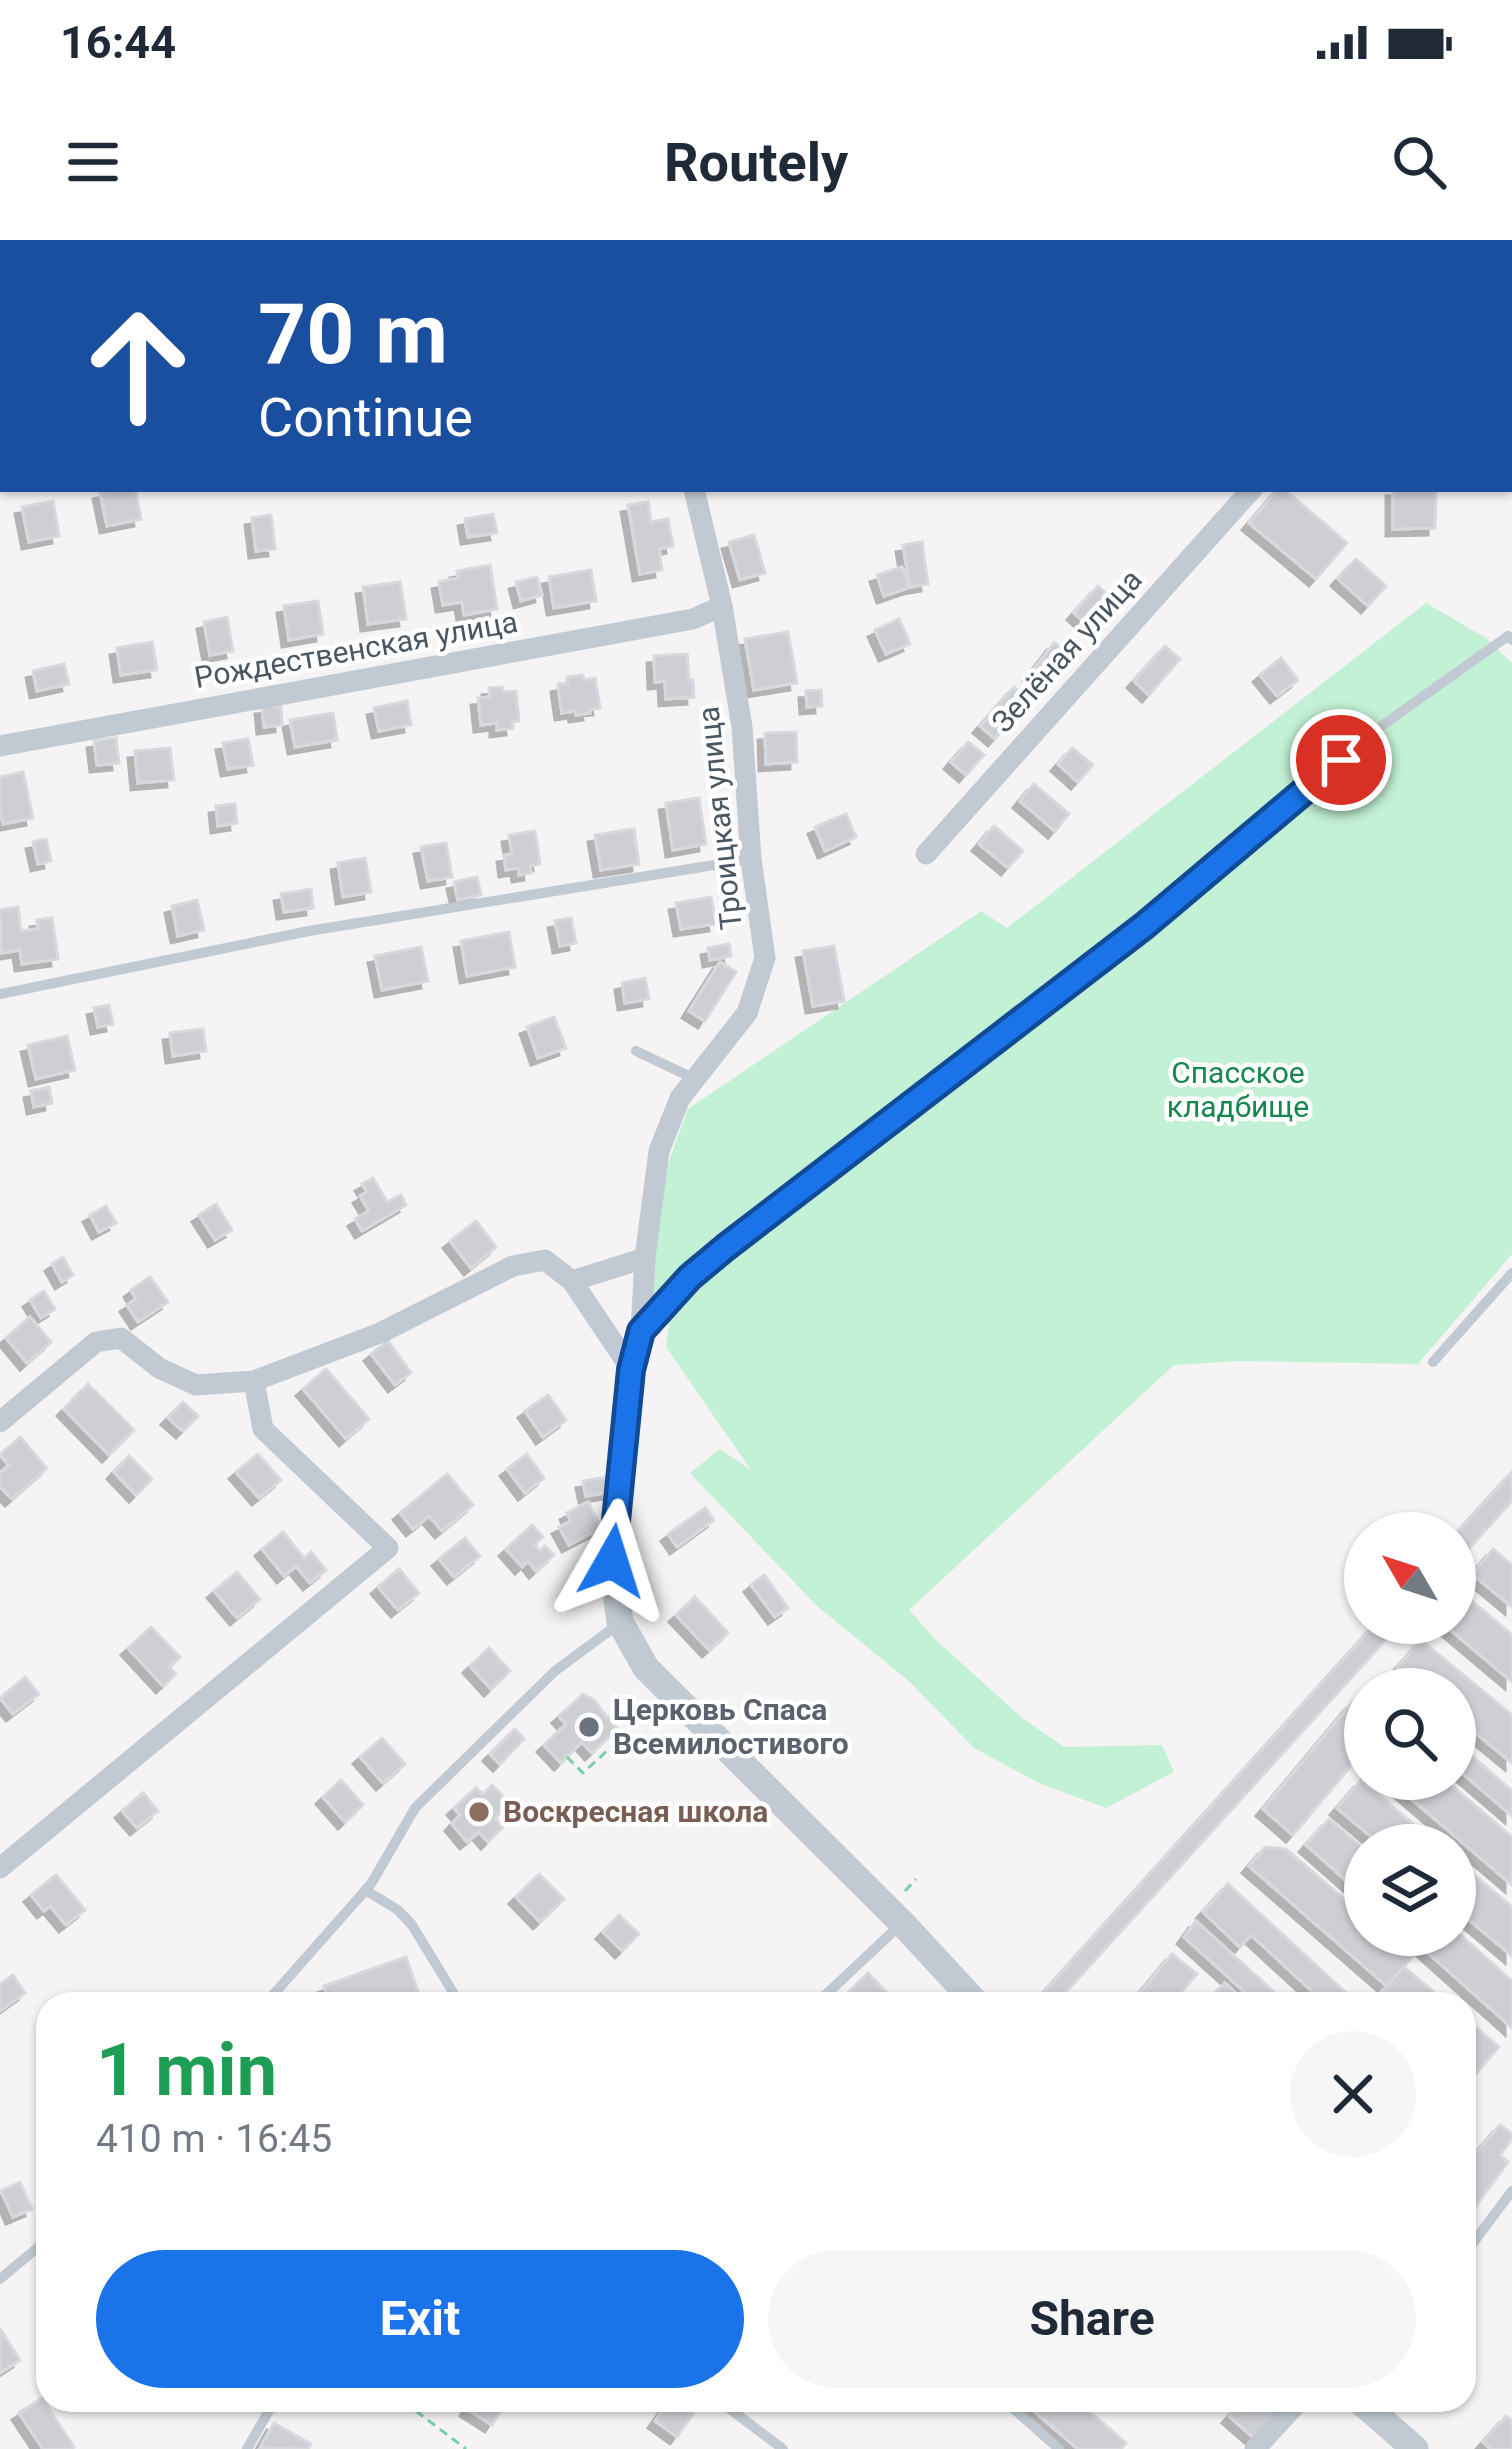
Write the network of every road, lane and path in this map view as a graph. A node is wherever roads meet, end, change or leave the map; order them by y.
1 (695, 492) edge
2 (1249, 492) edge
3 (722, 606) junction
4 (1512, 640) edge
5 (0, 746) edge
6 (926, 854) dead end
7 (752, 860) junction
8 (0, 994) edge
9 (637, 1051) dead end
10 (695, 1078) junction
11 (645, 1258) junction
12 (1512, 1273) edge
13 (572, 1281) junction
14 (641, 1331) junction
15 (1433, 1362) dead end
16 (631, 1370) junction
17 (254, 1381) junction
18 (0, 1422) edge
19 (620, 1622) junction
20 (670, 1692) junction
21 (567, 1757) dead end
22 (0, 1868) edge
23 (365, 1890) junction
24 (902, 1923) junction
25 (276, 1992) edge
26 (453, 1992) edge
27 (829, 1992) edge
28 (966, 1992) edge
29 (1512, 2191) edge
30 (1476, 2239) edge
31 (36, 2249) edge
32 (0, 2279) edge
33 (268, 2412) edge
34 (417, 2412) edge
35 (734, 2412) edge
36 (1017, 2412) edge
37 (1289, 2412) edge
38 (1373, 2412) edge
39 (248, 2449) edge
40 (466, 2449) edge
41 (783, 2449) edge
42 (1059, 2449) edge
43 (1255, 2449) edge
44 (1415, 2449) edge

1 - 3 street, Троицкая улица
2 - 6 street, Зелёная улица
3 - 5 street, Рождественская улица
3 - 7 street, Троицкая улица
4 - 14 lane
7 - 8 lane
7 - 10 street, Троицкая улица
9 - 10 lane
10 - 11 street, Троицкая улица
11 - 13 street
11 - 14 street, Троицкая улица
12 - 15 lane
13 - 16 street
13 - 17 street
14 - 16 street, Троицкая улица
16 - 19 street
17 - 18 street
17 - 22 street
19 - 20 street
19 - 23 lane
20 - 21 path
20 - 24 street
23 - 25 lane
23 - 26 lane
24 - 27 lane
24 - 28 street
29 - 30 lane
31 - 32 lane
33 - 39 lane
34 - 40 path
35 - 41 lane
36 - 42 lane
37 - 43 street
38 - 44 street

